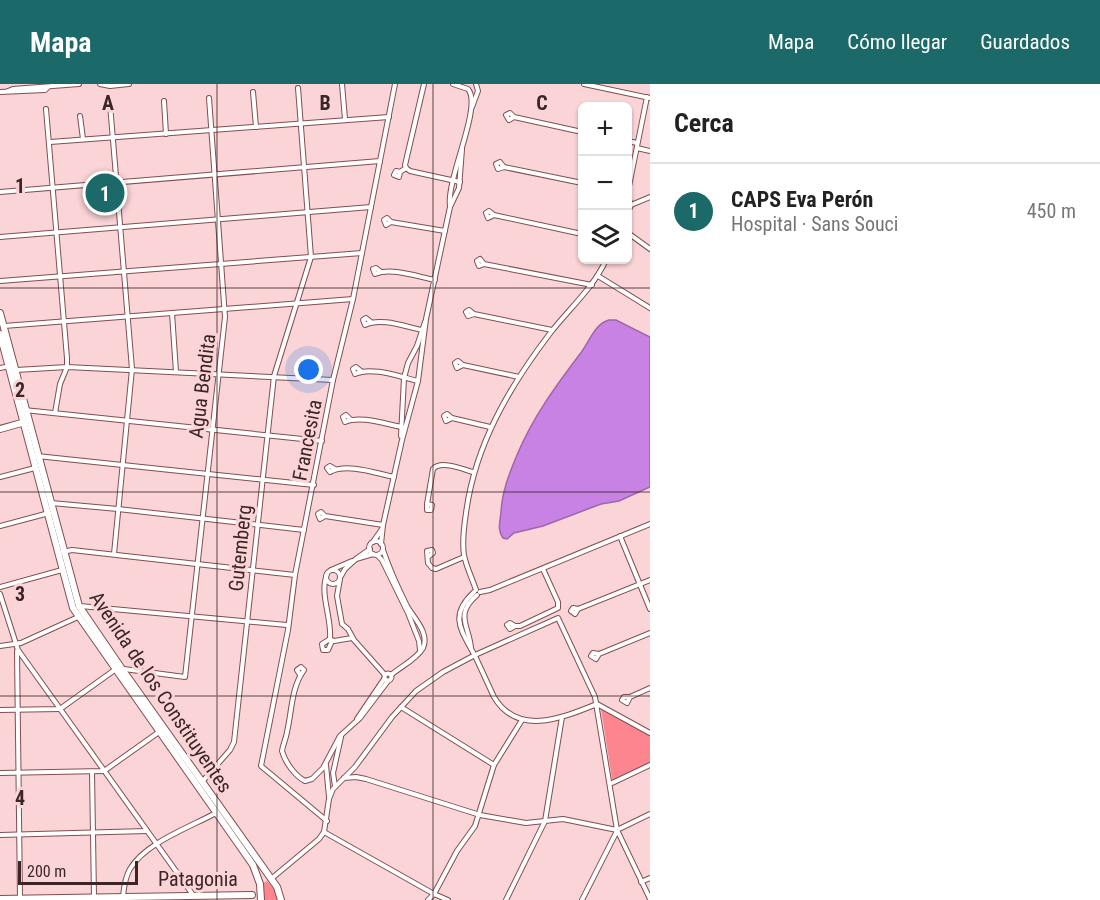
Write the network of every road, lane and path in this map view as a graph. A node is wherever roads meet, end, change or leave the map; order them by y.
1 (68, 84) edge
2 (79, 84) edge
3 (100, 84) edge
4 (126, 84) edge
5 (342, 84) edge
6 (395, 84) edge
7 (424, 84) edge
8 (453, 84) edge
9 (476, 84) edge
10 (584, 84) edge
11 (298, 88) dead end
12 (0, 92) edge
13 (253, 92) dead end
14 (209, 98) dead end
15 (649, 98) edge
16 (164, 100) dead end
17 (110, 104) dead end
18 (46, 109) dead end
19 (471, 110) junction
20 (80, 116) dead end
21 (389, 117) junction
22 (514, 117) dead end
23 (345, 119) junction
24 (301, 123) junction
25 (256, 127) junction
26 (211, 130) junction
27 (578, 131) edge
28 (166, 134) junction
29 (113, 138) junction
30 (83, 139) junction
31 (50, 142) junction
32 (632, 144) edge
33 (637, 146) junction
34 (462, 149) junction
35 (650, 150) edge
36 (380, 161) junction
37 (304, 167) junction
38 (504, 167) dead end
39 (406, 168) junction
40 (632, 168) edge
41 (400, 172) dead end
42 (214, 175) junction
43 (451, 181) junction
44 (460, 182) junction
45 (578, 182) edge
46 (116, 183) junction
47 (53, 188) junction
48 (0, 192) edge
49 (650, 197) edge
50 (632, 205) edge
51 (371, 207) junction
52 (450, 207) junction
53 (307, 212) junction
54 (494, 215) dead end
55 (218, 220) junction
56 (392, 222) dead end
57 (120, 227) junction
58 (445, 231) junction
59 (57, 232) junction
60 (578, 233) edge
61 (632, 236) edge
62 (0, 237) edge
63 (650, 249) edge
64 (362, 253) junction
65 (311, 257) junction
66 (222, 264) junction
67 (484, 264) dead end
68 (604, 264) edge
69 (123, 272) junction
70 (381, 272) dead end
71 (61, 276) junction
72 (598, 276) junction
73 (435, 280) junction
74 (0, 282) edge
75 (592, 285) junction
76 (353, 298) junction
77 (296, 303) junction
78 (225, 308) junction
79 (650, 308) edge
80 (0, 313) edge
81 (172, 313) junction
82 (474, 314) dead end
83 (127, 316) junction
84 (64, 321) junction
85 (371, 322) dead end
86 (3, 326) junction
87 (552, 330) junction
88 (423, 331) junction
89 (0, 334) edge
90 (463, 365) dead end
91 (9, 366) junction
92 (67, 367) junction
93 (0, 368) edge
94 (132, 369) junction
95 (16, 370) junction
96 (361, 371) dead end
97 (176, 372) junction
98 (220, 374) junction
99 (274, 376) junction
100 (519, 377) junction
101 (404, 378) junction
102 (333, 380) junction
103 (418, 381) junction
104 (23, 410) junction
105 (55, 413) junction
106 (452, 418) dead end
107 (350, 419) dead end
108 (127, 420) junction
109 (26, 422) junction
110 (490, 427) junction
111 (403, 428) junction
112 (0, 429) edge
113 (212, 429) junction
114 (267, 435) junction
115 (322, 441) junction
116 (38, 456) junction
117 (124, 465) junction
118 (36, 468) junction
119 (335, 469) dead end
120 (473, 472) junction
121 (208, 474) junction
122 (0, 477) edge
123 (393, 477) junction
124 (263, 480) junction
125 (314, 485) junction
126 (48, 504) junction
127 (427, 504) dead end
128 (118, 508) junction
129 (50, 512) junction
130 (325, 516) dead end
131 (202, 518) junction
132 (650, 524) edge
133 (259, 525) junction
134 (383, 525) junction
135 (0, 526) edge
136 (304, 530) junction
137 (620, 536) junction
138 (372, 543) junction
139 (381, 544) junction
140 (370, 549) junction
141 (383, 550) junction
142 (61, 552) junction
143 (114, 554) junction
144 (375, 555) junction
145 (464, 556) junction
146 (429, 557) dead end
147 (355, 560) junction
148 (198, 563) junction
149 (543, 569) junction
150 (62, 570) junction
151 (253, 570) junction
152 (331, 570) junction
153 (295, 574) junction
154 (327, 574) junction
155 (340, 578) junction
156 (650, 580) edge
157 (640, 584) junction
158 (0, 587) edge
159 (477, 592) junction
160 (0, 594) edge
161 (79, 606) junction
162 (578, 609) dead end
163 (650, 609) edge
164 (408, 610) junction
165 (193, 616) junction
166 (78, 617) junction
167 (248, 622) junction
168 (287, 625) junction
169 (515, 626) dead end
170 (650, 633) edge
171 (352, 638) junction
172 (0, 646) edge
173 (16, 648) junction
174 (599, 654) dead end
175 (474, 655) junction
176 (118, 670) junction
177 (300, 675) dead end
178 (386, 678) junction
179 (650, 688) edge
180 (630, 697) dead end
181 (597, 704) junction
182 (401, 707) junction
183 (60, 709) junction
184 (0, 710) edge
185 (17, 710) junction
186 (562, 717) junction
187 (522, 720) junction
188 (159, 732) junction
189 (650, 733) edge
190 (342, 734) junction
191 (326, 762) junction
192 (335, 763) junction
193 (494, 765) junction
194 (650, 765) edge
195 (104, 771) junction
196 (18, 772) junction
197 (92, 772) junction
198 (0, 773) edge
199 (344, 779) junction
200 (199, 784) junction
201 (610, 784) junction
202 (335, 786) junction
203 (329, 799) junction
204 (216, 813) junction
205 (650, 814) edge
206 (480, 815) junction
207 (327, 821) junction
208 (546, 821) junction
209 (617, 830) junction
210 (147, 831) junction
211 (324, 832) junction
212 (93, 834) junction
213 (19, 835) junction
214 (0, 836) edge
215 (156, 844) junction
216 (650, 878) edge
217 (271, 880) junction
218 (641, 882) junction
219 (260, 886) junction
220 (434, 894) junction
221 (193, 895) junction
222 (123, 896) junction
223 (20, 898) junction
224 (94, 898) edge
225 (0, 899) edge
226 (257, 899) edge
227 (650, 899) edge
228 (282, 900) edge
229 (428, 900) edge
230 (448, 900) edge
231 (506, 900) edge
232 (582, 900) edge

1 - 2 street
1 - 12 street
3 - 4 street
5 - 23 street
6 - 21 street, Francesita
7 - 39 street
8 - 19 street
9 - 19 street
10 - 15 street
11 - 24 street
13 - 25 street
14 - 26 street, Agua Bendita
15 - 33 street
16 - 28 street
17 - 29 street
18 - 31 street
19 - 34 street
20 - 30 street
21 - 23 street
21 - 36 street, Francesita
22 - 27 street
23 - 24 street
24 - 25 street
24 - 37 street
25 - 26 street
26 - 28 street
26 - 42 street, Agua Bendita
28 - 29 street
29 - 30 street
29 - 46 street
30 - 31 street
31 - 47 street
32 - 33 street
33 - 35 street
33 - 40 street
34 - 43 street
34 - 44 street
36 - 37 street
36 - 51 street, Francesita
37 - 42 street
37 - 53 street
38 - 45 street
39 - 41 street
39 - 43 street
42 - 46 street
42 - 55 street, Agua Bendita
43 - 44 street
43 - 52 street
44 - 52 street
46 - 47 street
46 - 57 street
47 - 48 street
47 - 59 street
49 - 50 street
51 - 53 street
51 - 64 street, Francesita
52 - 58 street
53 - 55 street
53 - 65 street
54 - 60 street
55 - 57 street
55 - 66 street, Agua Bendita
56 - 58 street
57 - 59 street
57 - 69 street
58 - 73 street
59 - 62 street
59 - 71 street
61 - 63 street
64 - 65 street
64 - 76 street, Francesita
65 - 66 street
65 - 77 street, Gutemberg
66 - 69 street
66 - 78 street, Agua Bendita
67 - 75 street
68 - 72 street
69 - 71 street
69 - 83 street
70 - 73 street
71 - 74 street
71 - 84 street
72 - 75 street
72 - 79 street
73 - 88 street
75 - 87 street
76 - 77 street
76 - 102 street, Francesita
77 - 78 street
77 - 99 street, Gutemberg
78 - 81 street
78 - 98 street, Agua Bendita
80 - 86 main road, Avenida de los Constituyentes
81 - 83 street
81 - 97 street
82 - 87 street
83 - 84 street
83 - 94 street
84 - 86 street
84 - 92 street
85 - 88 street
86 - 95 main road, Avenida de los Constituyentes
87 - 100 street
88 - 101 street
88 - 103 street
89 - 91 main road, Avenida de los Constituyentes
90 - 100 street
91 - 93 street
91 - 95 street
91 - 104 main road, Avenida de los Constituyentes
92 - 94 street
92 - 95 street
92 - 105 street
94 - 97 street
94 - 108 street
95 - 104 main road, Avenida de los Constituyentes
96 - 101 street
97 - 98 street
98 - 99 street
98 - 113 street, Agua Bendita
99 - 102 street
99 - 114 street, Gutemberg
100 - 110 street
101 - 103 street
101 - 111 street
102 - 115 street, Francesita
103 - 111 street
104 - 105 street
104 - 109 main road, Avenida de los Constituyentes
105 - 108 street
106 - 110 street
107 - 111 street
108 - 113 street
108 - 117 street
109 - 112 main road
109 - 116 main road, Avenida de los Constituyentes
109 - 118 main road, Avenida de los Constituyentes
110 - 120 street
111 - 123 street
113 - 114 street
113 - 121 street, Agua Bendita
114 - 115 street
114 - 124 street, Gutemberg
115 - 125 street, Francesita
116 - 117 street
116 - 126 main road, Avenida de los Constituyentes
117 - 121 street
117 - 128 street
118 - 122 street
118 - 126 main road, Avenida de los Constituyentes
119 - 123 street
120 - 127 street
120 - 145 street
121 - 124 street
121 - 131 street, Agua Bendita
123 - 134 street
124 - 125 street
124 - 133 street, Gutemberg
125 - 136 street, Francesita
126 - 128 street
126 - 129 main road, Avenida de los Constituyentes
128 - 131 street
128 - 143 street
129 - 135 street
129 - 142 main road, Avenida de los Constituyentes
130 - 134 street
131 - 133 street
131 - 148 street, Agua Bendita
132 - 137 street
133 - 136 street
133 - 151 street, Gutemberg
134 - 138 street
134 - 139 street
136 - 153 street, Francesita
137 - 149 street
137 - 157 street
138 - 139 street
138 - 140 street
139 - 141 street
140 - 144 street
140 - 147 street
141 - 144 street
141 - 164 street
142 - 143 street
142 - 150 main road, Avenida de los Constituyentes
142 - 161 main road, Avenida de los Constituyentes
143 - 148 street
144 - 147 street
144 - 164 street
145 - 146 street
145 - 159 street
147 - 152 street
147 - 155 street
148 - 151 street
148 - 165 street, Agua Bendita
149 - 159 street
149 - 169 street
150 - 158 street
150 - 166 main road, Avenida de los Constituyentes
151 - 153 street
151 - 167 street, Gutemberg
152 - 154 street
152 - 155 street
153 - 168 street, Francesita
154 - 155 street
154 - 171 street
155 - 171 street
156 - 157 street
157 - 162 street
157 - 163 street
159 - 175 street
160 - 173 street
161 - 165 street
161 - 176 main road, Avenida de los Constituyentes
164 - 178 street
165 - 167 street
165 - 176 street, Agua Bendita
166 - 173 street
166 - 176 main road, Avenida de los Constituyentes
167 - 168 street
167 - 200 street, Gutemberg
168 - 207 street, Francesita
170 - 174 street
171 - 178 street
172 - 173 street
173 - 183 street
173 - 185 street
175 - 181 street
175 - 182 street
175 - 187 street
176 - 183 street
176 - 188 main road, Avenida de los Constituyentes
176 - 200 main road, Avenida de los Constituyentes
177 - 191 street
178 - 190 street
179 - 180 street
181 - 186 street
181 - 189 street
181 - 201 street
182 - 193 street
182 - 199 street
183 - 185 street
183 - 195 street
184 - 185 street
185 - 196 street
186 - 187 street
186 - 208 street
187 - 193 street
188 - 195 street
188 - 200 main road, Avenida de los Constituyentes
190 - 191 street
190 - 192 street
191 - 192 street
191 - 192 street
191 - 203 street
192 - 202 street
193 - 206 street
194 - 201 street
195 - 197 street
195 - 210 street
196 - 197 street
196 - 198 street
196 - 213 street
197 - 212 street
199 - 202 street
199 - 206 street
200 - 204 main road, Avenida de los Constituyentes
200 - 217 main road, Avenida de los Constituyentes
201 - 209 street
202 - 203 street
203 - 207 street
204 - 215 street
204 - 219 main road, Avenida de los Constituyentes
205 - 209 street
206 - 208 street
206 - 220 street
207 - 211 street
208 - 209 street
208 - 231 street
209 - 218 street
209 - 232 street
210 - 212 street
210 - 215 street
211 - 217 street
211 - 220 street
212 - 213 street
212 - 224 street
213 - 214 street
213 - 223 street
215 - 221 street
215 - 222 street
216 - 218 street
217 - 219 main road
217 - 228 main road, Avenida de los Constituyentes
218 - 227 street
219 - 226 main road
220 - 229 street
220 - 230 street
221 - 222 main road, Patagonia
221 - 226 main road, Patagonia
222 - 224 main road, Patagonia
223 - 224 main road, Patagonia
223 - 225 main road, Patagonia

